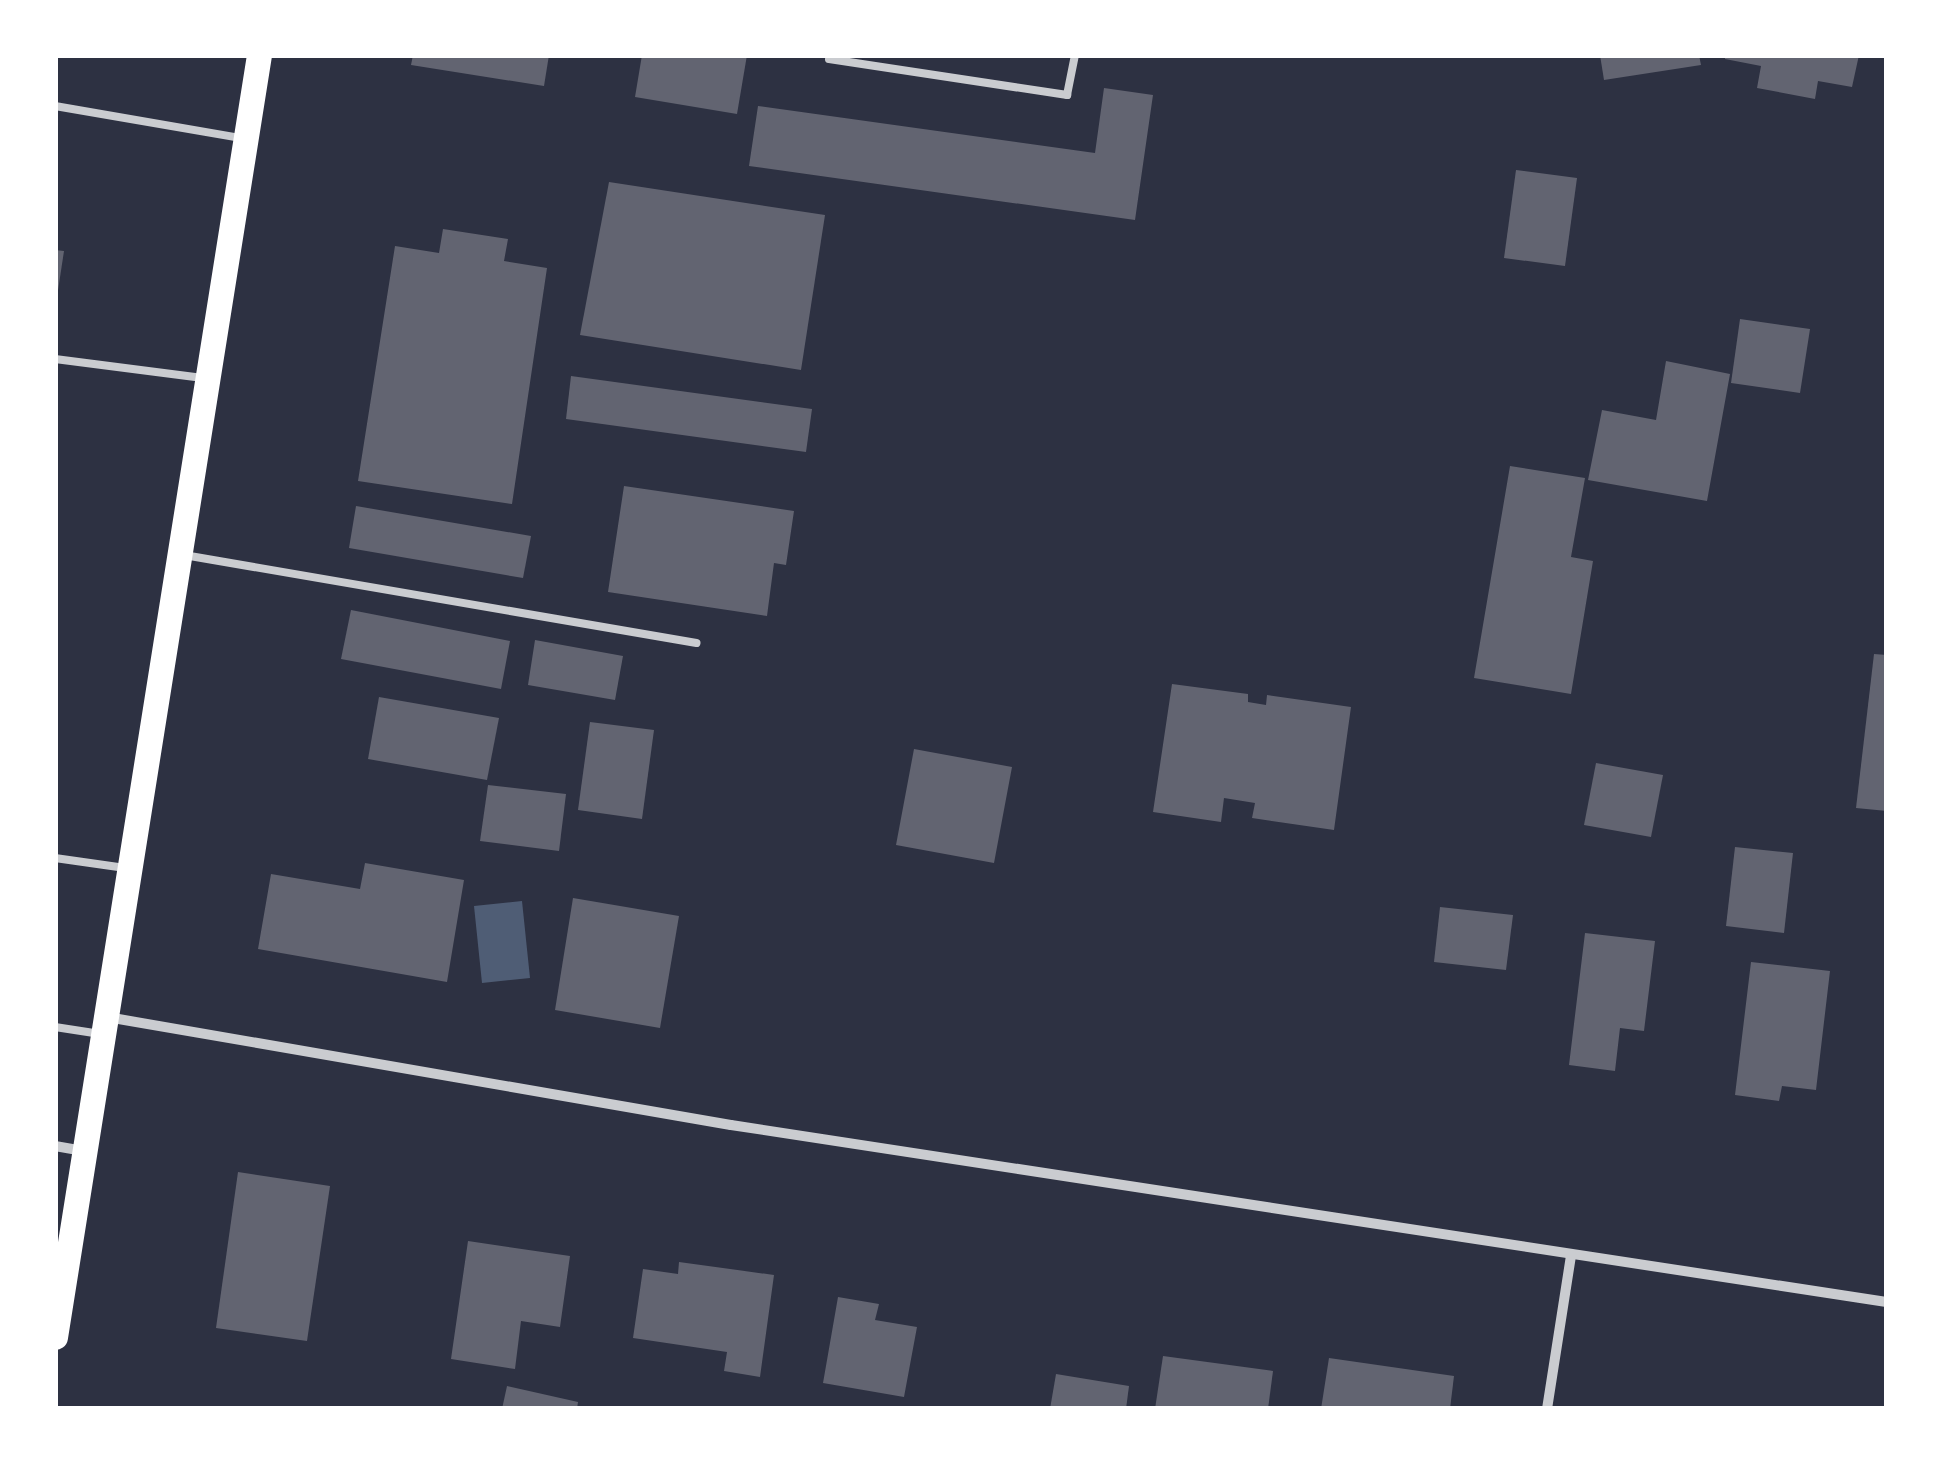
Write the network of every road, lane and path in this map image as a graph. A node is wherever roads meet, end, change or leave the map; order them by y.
1 (258, 55) edge
2 (1075, 55) edge
3 (828, 59) dead end
4 (55, 106) edge
5 (245, 138) junction
6 (55, 359) edge
7 (207, 378) junction
8 (180, 554) junction
9 (696, 644) dead end
10 (55, 858) edge
11 (130, 869) junction
12 (105, 1026) junction
13 (55, 1027) edge
14 (55, 1146) edge
15 (85, 1151) junction
16 (1571, 1255) junction
17 (1887, 1302) edge
18 (55, 1337) edge
19 (1546, 1409) edge

1 - 5 main road
2 - 3 lane
4 - 5 lane
5 - 7 main road
6 - 7 lane
7 - 8 main road
8 - 9 lane
8 - 11 main road
10 - 11 lane
11 - 12 main road
12 - 13 lane
12 - 15 main road
12 - 16 street
14 - 15 street
15 - 18 main road
16 - 17 street
16 - 19 street

